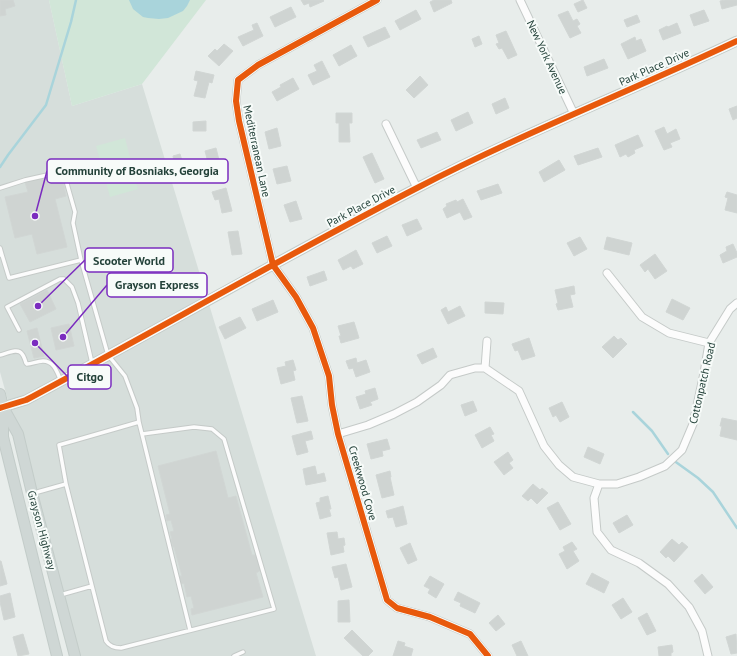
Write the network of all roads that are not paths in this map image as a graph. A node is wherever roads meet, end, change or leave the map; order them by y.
1 (377, 0) edge
2 (520, 0) edge
3 (737, 41) edge
4 (574, 114) junction
5 (386, 124) dead end
6 (0, 188) edge
7 (417, 188) junction
8 (0, 248) edge
9 (1, 255) edge
10 (81, 260) junction
11 (273, 265) junction
12 (607, 273) dead end
13 (737, 303) edge
14 (19, 330) dead end
15 (487, 341) dead end
16 (709, 343) junction
17 (0, 355) edge
18 (108, 355) junction
19 (93, 364) junction
20 (485, 368) junction
21 (61, 381) junction
22 (0, 394) edge
23 (1, 408) edge
24 (139, 422) junction
25 (142, 434) junction
26 (338, 434) junction
27 (66, 484) junction
28 (599, 484) junction
29 (32, 493) junction
30 (92, 586) junction
31 (59, 595) junction
32 (190, 630) junction
33 (243, 652) dead end
34 (57, 656) edge
35 (75, 656) edge
36 (234, 656) edge
37 (488, 656) edge
38 (708, 656) edge

1 - 11 street, Mediterranean Lane
2 - 4 street, New York Avenue
3 - 4 street, Park Place Drive
4 - 7 street, Park Place Drive
5 - 7 street
6 - 10 lane
7 - 11 street, Park Place Drive
8 - 9 lane
9 - 10 lane
10 - 18 lane
11 - 18 street, Park Place Drive
11 - 26 street, Creekwood Cove
12 - 16 street
13 - 16 street, Cottonpatch Road
14 - 19 lane
15 - 20 street
16 - 28 street, Cottonpatch Road
17 - 21 lane
18 - 19 street, Park Place Drive
18 - 24 lane
19 - 21 street, Park Place Drive
20 - 26 street
20 - 28 street, Cottonpatch Road
21 - 23 street, Park Place Drive
22 - 23 main road, Grayson Highway
23 - 29 main road, Grayson Highway
23 - 34 main road, Grayson Highway
24 - 25 lane
24 - 27 lane
25 - 32 lane
25 - 32 lane
26 - 37 street, Creekwood Cove
27 - 29 lane
27 - 30 lane
28 - 38 street
29 - 31 main road, Grayson Highway
30 - 31 lane
30 - 32 lane
31 - 35 main road, Grayson Highway
33 - 36 lane

